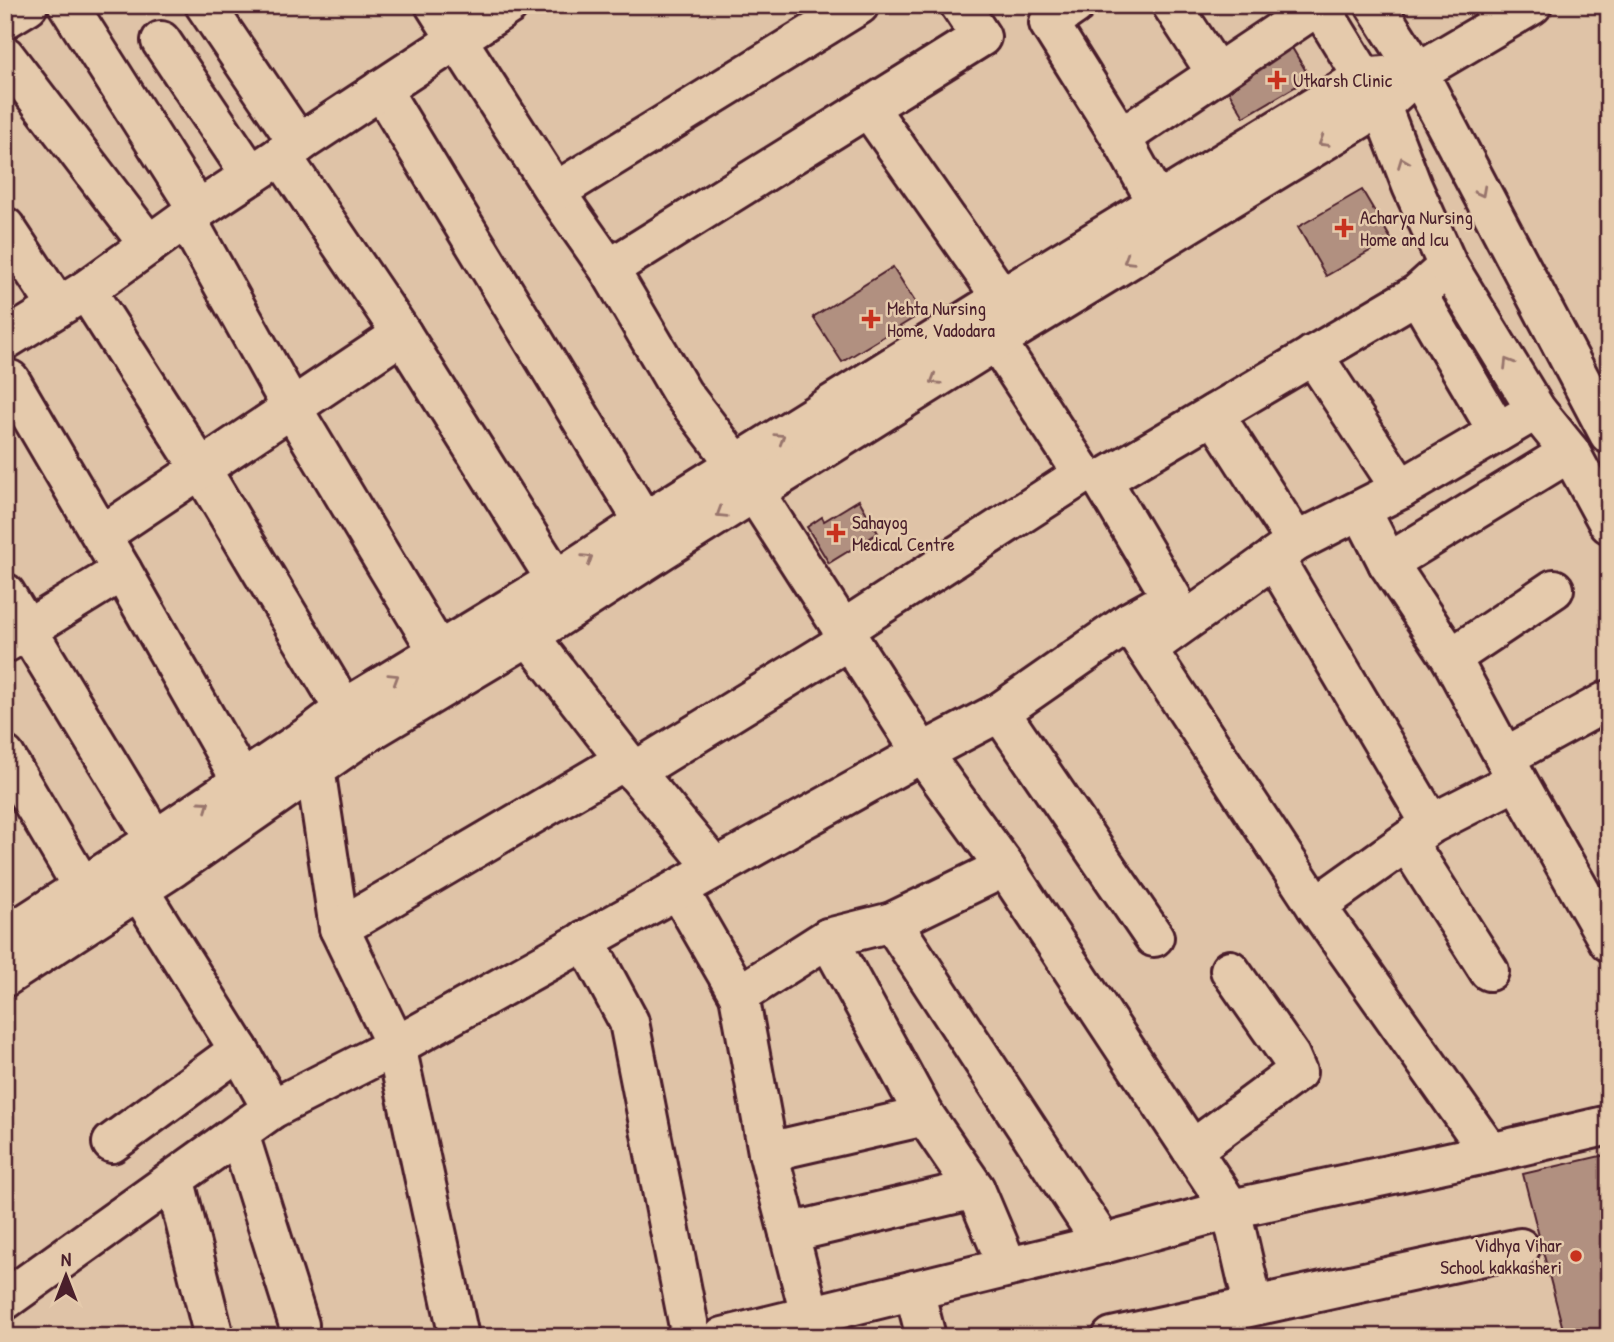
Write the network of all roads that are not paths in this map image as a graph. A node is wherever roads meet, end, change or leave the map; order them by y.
1 (68, 5) edge
2 (435, 5) edge
3 (509, 5) edge
4 (859, 5) edge
5 (960, 5) edge
6 (1075, 5) edge
7 (1172, 5) edge
8 (1319, 5) edge
9 (1375, 5) edge
10 (1532, 5) edge
11 (220, 10) edge
12 (457, 40) junction
13 (161, 41) dead end
14 (5, 56) edge
15 (1418, 72) junction
16 (1217, 74) junction
17 (381, 89) junction
18 (1372, 92) junction
19 (868, 107) junction
20 (1121, 138) junction
21 (277, 158) junction
22 (555, 192) junction
23 (1158, 204) junction
24 (192, 214) junction
25 (5, 227) edge
26 (149, 245) junction
27 (1448, 266) junction
28 (609, 269) junction
29 (1417, 294) junction
30 (72, 299) junction
31 (994, 318) junction
32 (402, 334) junction
33 (5, 340) edge
34 (1313, 355) junction
35 (10, 380) dead end
36 (292, 408) junction
37 (1536, 410) junction
38 (1214, 414) junction
39 (1498, 432) junction
40 (1609, 434) edge
41 (1570, 452) junction
42 (201, 469) junction
43 (746, 478) junction
44 (1401, 489) junction
45 (1361, 510) junction
46 (644, 522) junction
47 (1609, 524) edge
48 (102, 536) junction
49 (1285, 550) junction
50 (1388, 563) junction
51 (122, 571) junction
52 (556, 580) junction
53 (1554, 589) dead end
54 (5, 593) edge
55 (519, 623) junction
56 (847, 634) junction
57 (16, 636) edge
58 (1138, 636) junction
59 (438, 651) junction
60 (1451, 658) junction
61 (1609, 700) edge
62 (344, 709) junction
63 (1000, 712) junction
64 (313, 752) junction
65 (922, 753) junction
66 (5, 756) edge
67 (630, 766) junction
68 (1511, 769) junction
69 (241, 780) junction
70 (1419, 833) junction
71 (155, 839) junction
72 (1004, 867) junction
73 (715, 868) junction
74 (130, 876) junction
75 (83, 888) junction
76 (678, 889) junction
77 (1317, 906) junction
78 (892, 922) junction
79 (339, 928) junction
80 (5, 937) edge
81 (1154, 937) dead end
82 (828, 938) junction
83 (585, 940) junction
84 (1609, 942) edge
85 (1230, 970) dead end
86 (1489, 971) dead end
87 (5, 976) edge
88 (739, 995) junction
89 (396, 1045) junction
90 (239, 1050) junction
91 (272, 1109) junction
92 (926, 1116) junction
93 (1609, 1125) edge
94 (239, 1134) junction
95 (112, 1143) dead end
96 (1192, 1150) junction
97 (768, 1152) junction
98 (1490, 1153) junction
99 (175, 1181) junction
100 (975, 1189) junction
101 (1231, 1209) junction
102 (789, 1233) junction
103 (1103, 1244) junction
104 (1520, 1248) dead end
105 (1008, 1267) junction
106 (914, 1290) junction
107 (5, 1300) edge
108 (1253, 1304) junction
109 (810, 1315) junction
110 (299, 1325) dead end
111 (761, 1332) edge
112 (214, 1337) edge
113 (459, 1337) edge
114 (691, 1337) edge
115 (723, 1337) edge
116 (926, 1337) edge
117 (1112, 1337) edge

1 - 24 street
2 - 12 street
3 - 12 street
4 - 22 street
5 - 19 street
6 - 20 street
7 - 16 street
8 - 16 street
8 - 18 street
9 - 15 street
10 - 15 street
11 - 21 street
12 - 17 street
12 - 22 street
13 - 21 street
14 - 26 street
15 - 18 street
15 -> 40 street
16 - 20 street
17 - 21 street
17 - 46 street
18 - 23 street
27 -> 18 street
18 -> 31 street
19 - 28 street
19 - 31 street
20 - 23 street
21 - 24 street
21 - 32 street
22 - 28 street
23 - 31 street
24 - 26 street
24 - 36 street
25 - 30 street
26 - 30 street
27 - 29 street
37 -> 27 street
28 - 43 street
29 - 34 street
29 - 39 street
30 - 33 street
30 - 42 street
31 - 43 street
31 - 56 street
32 - 36 street
32 - 52 street
34 - 38 street
34 - 44 street
35 - 48 street
36 - 42 street
36 - 59 street
37 - 39 street
37 - 41 street
38 - 49 street
38 - 58 street
39 - 44 street
41 - 47 street
41 - 50 street
42 - 48 street
42 - 62 street
43 - 46 street
43 -> 55 street
43 - 56 street
44 - 45 street
45 - 49 street
45 - 50 street
52 -> 46 street
48 - 51 street
49 - 58 street
49 - 70 street
50 - 60 street
51 - 57 street
51 - 69 street
52 - 55 street
53 - 60 street
54 - 57 street
55 - 59 street
55 - 64 street
55 - 67 street
56 - 65 street
56 - 67 street
57 - 71 street
58 - 63 street
58 - 77 street
62 -> 59 street
60 - 68 street
61 - 68 street
62 - 64 street
63 - 65 street
63 - 81 street
64 - 69 street
64 - 74 street
64 - 79 street
65 - 72 street
65 - 73 street
66 - 75 street
67 - 73 street
67 - 79 street
68 - 70 street
68 - 84 street
71 -> 69 street
70 - 77 street
70 - 86 street
71 - 74 street
72 - 78 street
72 - 96 street
73 - 76 street
74 - 75 street
74 - 87 street
74 - 90 street
75 - 80 street
76 - 83 street
76 - 88 street
77 - 98 street
78 - 82 street
78 - 103 street
79 - 89 street
82 - 88 street
82 - 92 street
83 - 89 street
83 - 114 street
85 - 96 street
88 - 97 street
89 - 91 street
89 - 113 street
90 - 91 street
90 - 95 street
91 - 94 street
92 - 97 street
92 - 100 street
93 - 98 street
94 - 99 street
94 - 110 street
96 - 101 street
97 - 102 street
98 - 101 street
99 - 107 street
99 - 112 street
100 - 102 street
100 - 105 street
101 - 103 street
101 - 108 street
102 - 109 street
103 - 105 street
104 - 108 street
105 - 106 street
106 - 109 street
106 - 116 street
108 - 117 street
109 - 111 street
111 - 115 street

